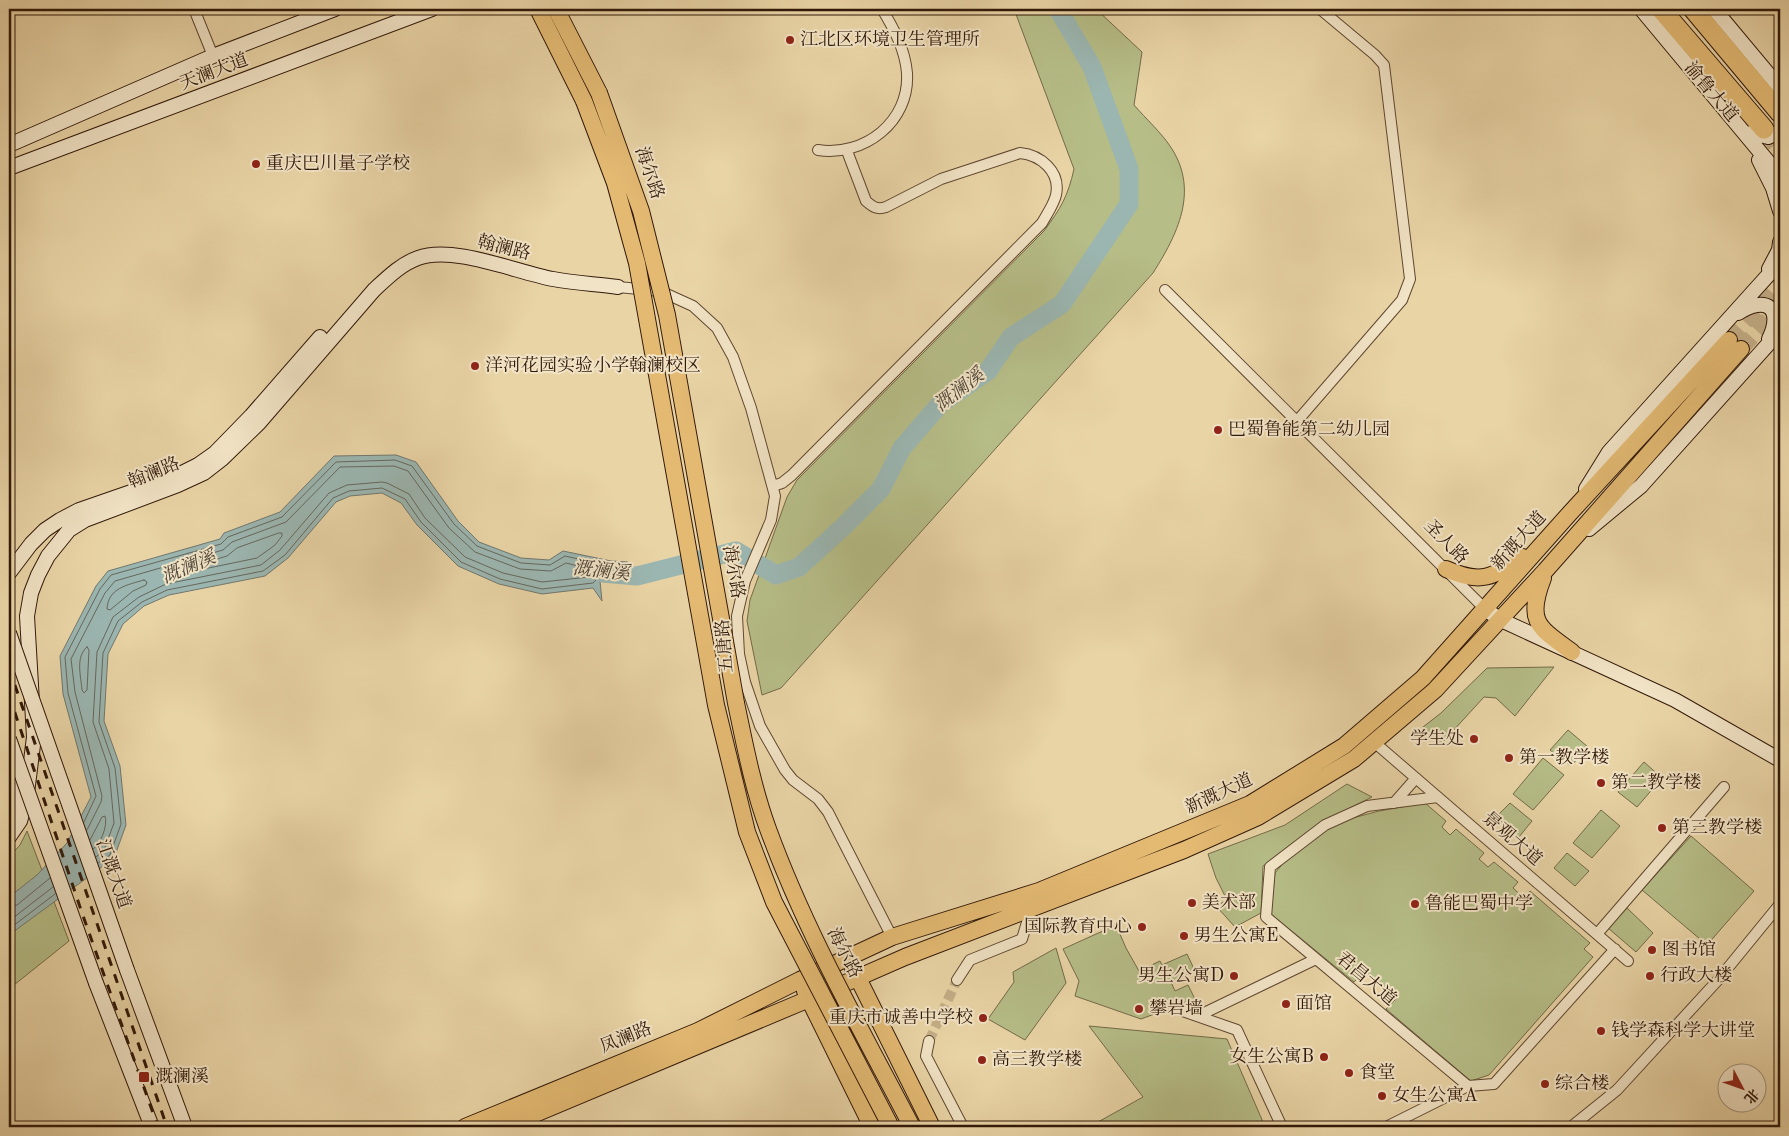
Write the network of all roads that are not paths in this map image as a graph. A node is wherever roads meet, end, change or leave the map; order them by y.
1 (194, 9) edge
2 (335, 9) edge
3 (432, 9) edge
4 (538, 9) edge
5 (556, 9) edge
6 (882, 9) edge
7 (1320, 9) edge
8 (1641, 9) edge
9 (1661, 9) edge
10 (1693, 9) edge
11 (1714, 9) edge
12 (214, 56) junction
13 (1780, 88) edge
14 (592, 97) junction
15 (1780, 113) edge
16 (1742, 129) junction
17 (1772, 131) edge
18 (9, 144) edge
19 (818, 150) dead end
20 (847, 150) junction
21 (9, 168) edge
22 (1780, 176) edge
23 (1780, 211) edge
24 (1780, 242) edge
25 (1780, 262) edge
26 (618, 286) junction
27 (1758, 286) junction
28 (1165, 290) dead end
29 (1728, 319) junction
30 (1780, 331) edge
31 (1764, 349) junction
32 (1298, 420) junction
33 (773, 486) junction
34 (1570, 513) junction
35 (1542, 545) junction
36 (1565, 548) junction
37 (1446, 569) junction
38 (1545, 571) junction
39 (9, 573) edge
40 (1485, 609) junction
41 (1501, 620) junction
42 (9, 633) edge
43 (1572, 652) junction
44 (9, 740) edge
45 (1374, 742) junction
46 (1780, 760) edge
47 (1416, 778) junction
48 (1724, 787) dead end
49 (1438, 797) junction
50 (1394, 803) junction
51 (9, 816) edge
52 (9, 837) edge
53 (1780, 904) edge
54 (1031, 909) junction
55 (1597, 934) junction
56 (892, 937) junction
57 (1614, 949) junction
58 (848, 958) junction
59 (1316, 959) junction
60 (1628, 961) dead end
61 (858, 978) junction
62 (800, 980) junction
63 (957, 980) tunnel mouth
64 (809, 999) junction
65 (1174, 1008) dead end
66 (1198, 1016) junction
67 (929, 1041) tunnel mouth
68 (1468, 1086) junction
69 (152, 1127) edge
70 (185, 1127) edge
71 (465, 1127) edge
72 (504, 1127) edge
73 (872, 1127) edge
74 (891, 1127) edge
75 (912, 1127) edge
76 (932, 1127) edge
77 (963, 1127) edge
78 (1282, 1127) edge
79 (1386, 1127) edge
80 (1571, 1127) edge

1 - 12 street
2 - 12 street, 天澜大道
3 - 21 street, 天澜大道
4 - 14 main road, 海尔路
5 - 14 main road, 海尔路
6 - 20 street
7 - 32 street
8 - 16 street, 渝鲁大道
9 - 17 highway, 渝鲁大道
10 - 15 highway
11 - 13 street
12 - 18 street, 天澜大道
14 - 74 main road, 海尔路, bridge
14 - 75 main road, 海尔路, bridge
16 - 17 street
16 - 22 street, 渝鲁大道
16 - 23 street
19 - 20 street
20 - 33 street
24 - 27 street
25 - 27 street, 新溉大道
26 - 33 street, 五唐路
26 - 39 street, 翰澜路
26 - 52 street, 翰澜路
27 - 29 street, 新溉大道
28 - 32 street, 圣人路
29 - 31 street
29 - 34 street, 新溉大道
30 - 31 street, 新溉大道
31 - 36 street, 新溉大道
32 - 37 street, 圣人路
33 - 56 street, 五唐路
34 - 35 main road, 新溉大道
34 - 36 main road, 新溉大道
35 - 37 main road
35 - 40 main road, 新溉大道
36 - 38 main road, 新溉大道
37 - 40 street, 圣人路
38 - 41 main road, 新溉大道
38 - 43 main road
40 - 41 street, 圣人路
40 - 56 main road, 新溉大道
41 - 43 street, 圣人路
41 - 45 main road, 新溉大道
42 - 70 street, 江溉大道, bridge
43 - 46 street, 圣人路
44 - 51 street
44 - 69 street, bridge
45 - 47 street, 景观大道
45 - 54 main road, 新溉大道
47 - 49 street, 景观大道
47 - 50 street
48 - 55 street
49 - 50 street, 君昌大道
49 - 55 street, 景观大道
50 - 59 street, 君昌大道
53 - 80 street
54 - 61 main road, 新溉大道
54 - 63 street
55 - 57 street, 景观大道
56 - 58 main road, 新溉大道
57 - 60 street, 景观大道
57 - 68 street
58 - 61 main road
58 - 62 main road, 新溉大道
59 - 66 street
59 - 68 street, 君昌大道
61 - 64 main road, 新溉大道
61 - 76 main road
62 - 64 main road
62 - 71 main road, 凤澜路
64 - 72 main road, 凤澜路
64 - 73 main road
65 - 66 street
66 - 78 street
67 - 77 street
68 - 79 street

